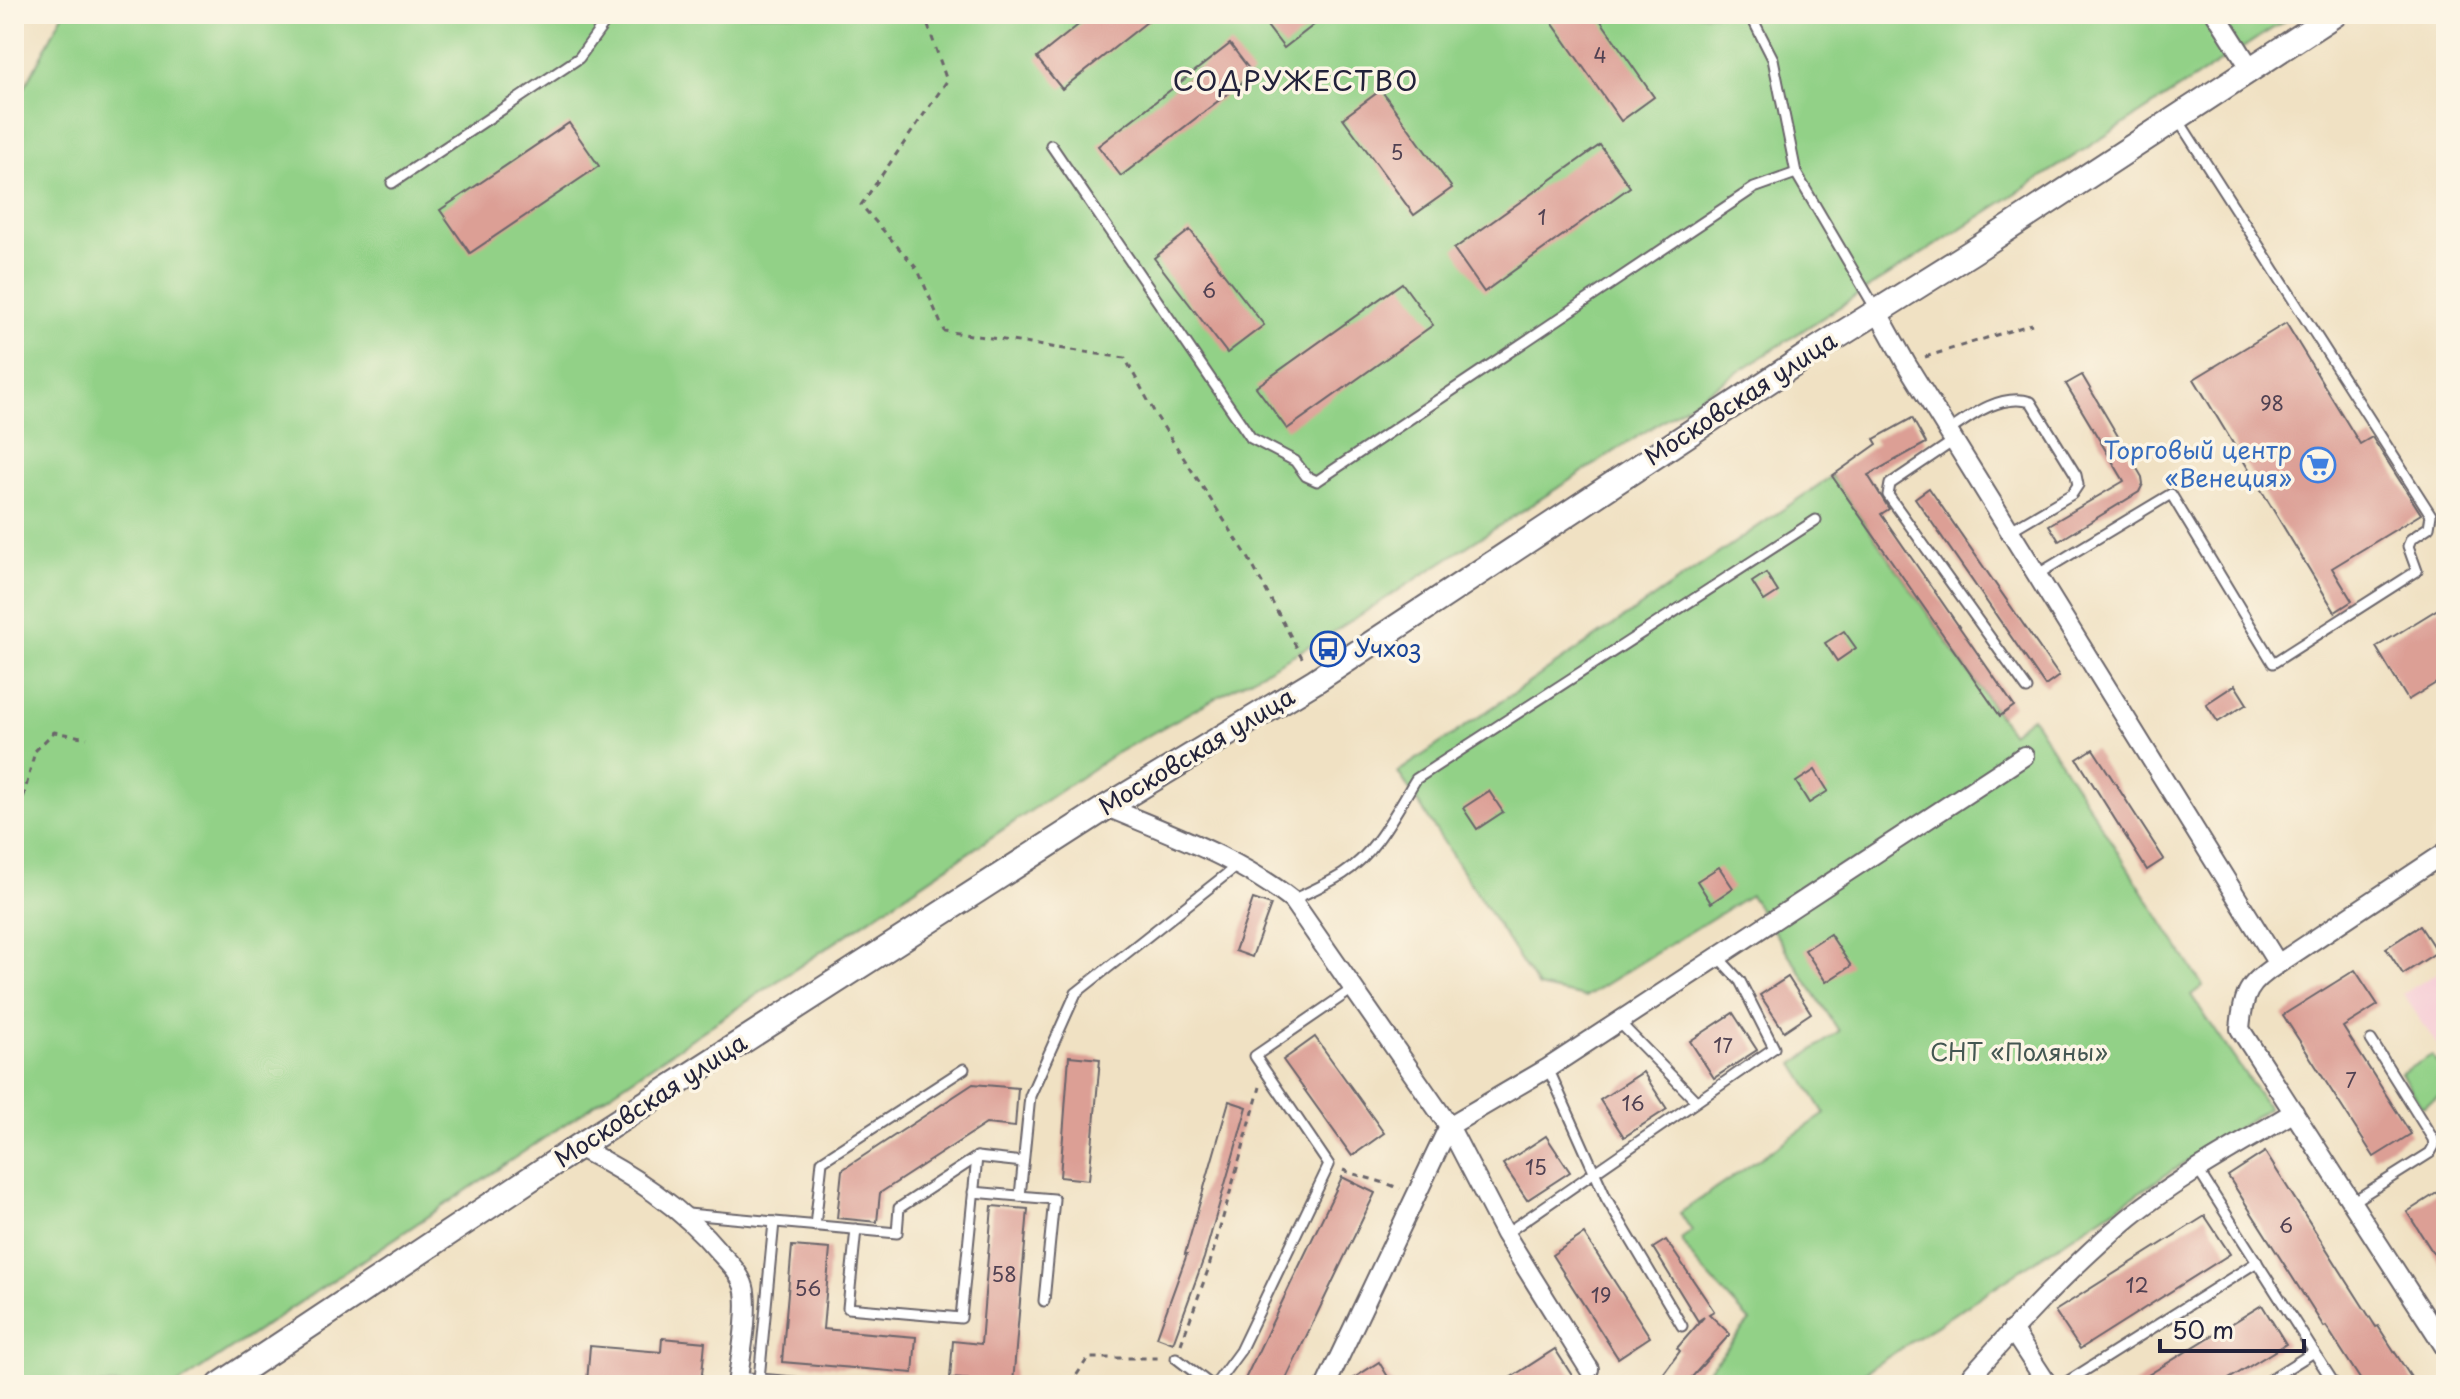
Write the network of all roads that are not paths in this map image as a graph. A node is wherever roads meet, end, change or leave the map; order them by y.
1 (611, 14) edge
2 (1750, 14) edge
3 (2216, 14) edge
4 (2335, 14) edge
5 (2251, 69) junction
6 (2177, 118) junction
7 (1051, 145) dead end
8 (1796, 173) junction
9 (392, 183) dead end
10 (1877, 311) junction
11 (1952, 436) junction
12 (1816, 520) dead end
13 (2011, 530) junction
14 (2038, 574) junction
15 (2027, 689) dead end
16 (2024, 756) dead end
17 (1107, 807) junction
18 (2446, 852) edge
19 (1239, 864) junction
20 (1292, 900) junction
21 (1718, 957) junction
22 (2278, 964) junction
23 (1354, 988) junction
24 (1619, 1022) junction
25 (2371, 1040) dead end
26 (1548, 1068) junction
27 (964, 1069) dead end
28 (1696, 1101) junction
29 (2294, 1112) junction
30 (1449, 1126) junction
31 (578, 1147) junction
32 (977, 1157) junction
33 (1023, 1162) junction
34 (2198, 1170) junction
35 (1594, 1172) junction
36 (973, 1192) junction
37 (1020, 1196) junction
38 (2352, 1202) junction
39 (684, 1214) junction
40 (774, 1222) junction
41 (815, 1226) junction
42 (856, 1229) junction
43 (1505, 1234) junction
44 (2257, 1262) junction
45 (1044, 1301) dead end
46 (1682, 1326) dead end
47 (2012, 1330) junction
48 (2446, 1349) edge
49 (2314, 1352) junction
50 (1176, 1358) road end
51 (1589, 1369) dead end
52 (759, 1379) junction
53 (738, 1381) edge
54 (220, 1385) edge
55 (825, 1385) edge
56 (1213, 1385) edge
57 (1326, 1385) edge
58 (1963, 1385) edge
59 (2048, 1385) edge
60 (2062, 1385) edge
61 (2261, 1385) edge
62 (2335, 1385) edge

1 - 9 lane
2 - 8 lane
3 - 5 street
4 - 5 main road, Московская улица
5 - 6 main road, Московская улица
6 - 10 main road, Московская улица
6 - 14 lane
7 - 8 lane
8 - 10 lane
10 - 11 street
10 - 17 main road, Московская улица
11 - 13 street
11 - 13 lane
11 - 15 lane
12 - 20 lane
13 - 14 street
14 - 22 street
16 - 21 street
17 - 19 street
17 - 31 main road, Московская улица
18 - 22 street
19 - 20 street
19 - 33 lane
20 - 23 street
21 - 24 street
21 - 28 lane
22 - 29 street
23 - 30 street
23 - 56 lane
24 - 26 street
24 - 28 lane
25 - 38 lane
26 - 30 street
26 - 35 lane
27 - 41 lane
28 - 35 lane
29 - 34 street
29 - 38 street
30 - 43 street
30 - 57 street
31 - 39 street
31 - 54 main road, Московская улица
32 - 33 lane
32 - 36 lane
32 - 42 lane
33 - 37 lane
34 - 44 lane
34 - 47 street
35 - 43 lane
35 - 46 lane
36 - 37 lane
36 - 42 lane
37 - 45 lane
38 - 48 street
39 - 40 lane
39 - 53 street
40 - 41 lane
40 - 52 lane
41 - 42 lane
43 - 51 street
44 - 49 lane
44 - 60 lane
47 - 58 street
47 - 59 street
49 - 61 lane
49 - 62 lane
50 - 56 lane
52 - 53 lane
52 - 55 lane

